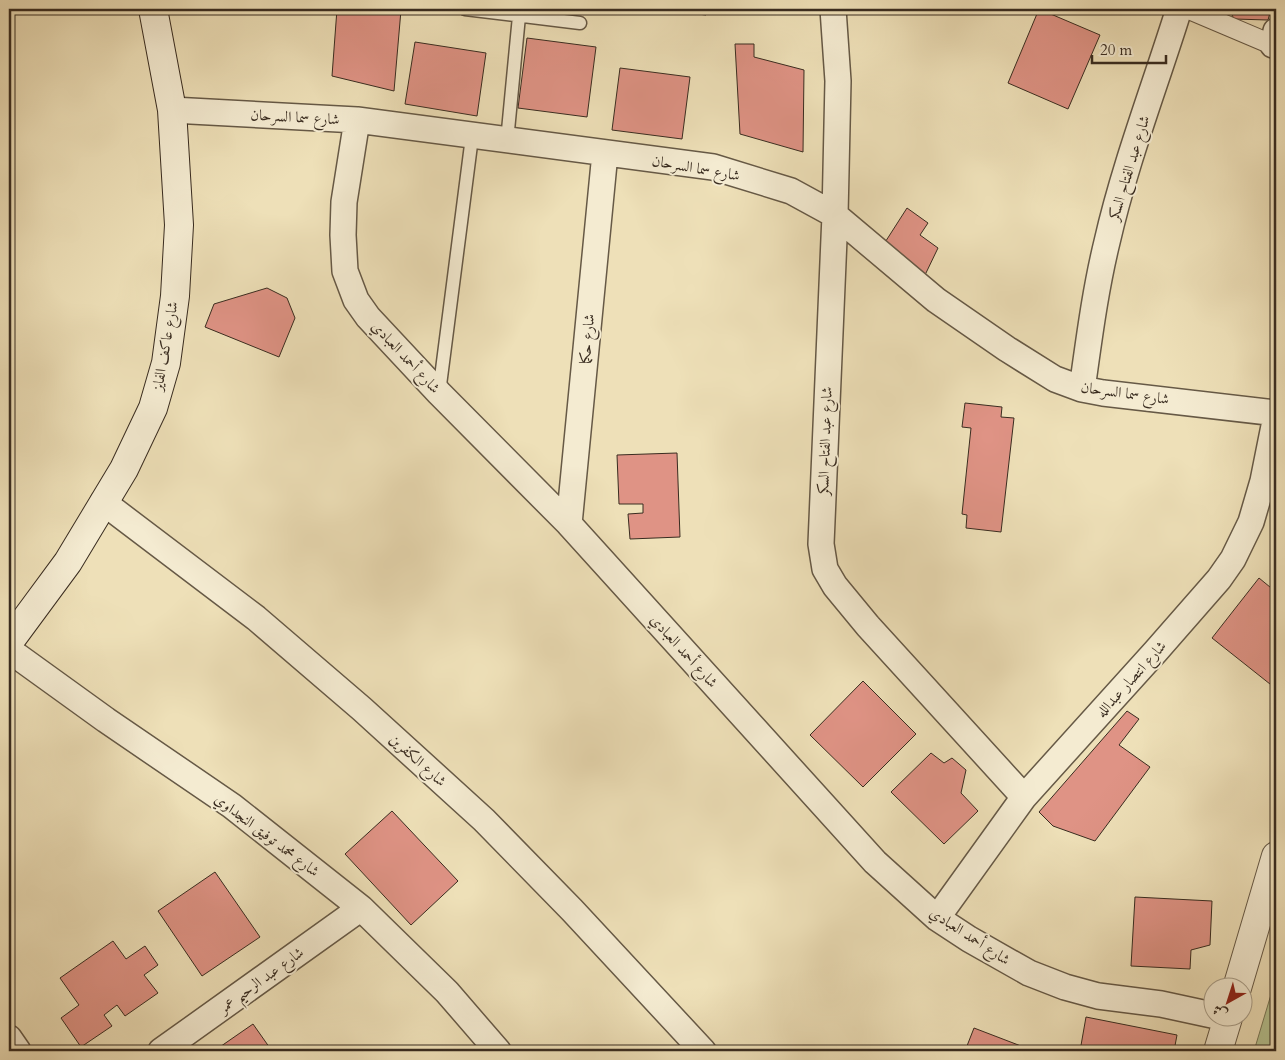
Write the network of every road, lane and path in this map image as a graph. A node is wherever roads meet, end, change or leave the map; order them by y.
1 (153, 9) edge
2 (464, 9) edge
3 (833, 9) edge
4 (1179, 9) edge
5 (1188, 9) edge
6 (519, 16) junction
7 (580, 23) dead end
8 (1275, 41) edge
9 (172, 110) junction
10 (357, 120) junction
11 (472, 137) junction
12 (507, 141) junction
13 (605, 153) junction
14 (835, 215) junction
15 (1082, 389) junction
16 (439, 393) junction
17 (1276, 414) edge
18 (103, 502) junction
19 (569, 524) junction
20 (9, 642) edge
21 (9, 650) edge
22 (1024, 797) junction
23 (1276, 856) edge
24 (361, 908) junction
25 (938, 918) junction
26 (1240, 978) edge
27 (1202, 1013) edge
28 (1221, 1028) edge
29 (9, 1038) edge
30 (18, 1051) edge
31 (160, 1051) edge
32 (498, 1051) edge
33 (704, 1051) edge
34 (1218, 1051) edge

1 - 9 main road, شارع عاكف الفايز
2 - 6 lane
3 - 14 street, شارع عبد الفتاح السكر
4 - 15 street, شارع عبد الفتاح السكر
5 - 8 street
6 - 7 lane
6 - 12 lane
9 - 10 street, شارع سما السرحان
9 - 18 main road, شارع عاكف الفايز
10 - 11 street, شارع سما السرحان
10 - 16 street, شارع أحمد العبادي
11 - 12 street, شارع سما السرحان
11 - 16 lane
12 - 13 street, شارع سما السرحان
13 - 14 street, شارع سما السرحان
13 - 19 street, شارع حكما
14 - 15 street, شارع سما السرحان
14 - 22 street, شارع عبد الفتاح السكر
15 - 17 street, شارع سما السرحان
16 - 19 street, شارع أحمد العبادي
17 - 22 street, شارع انتصار عبدالله
18 - 20 main road, شارع عاكف الفايز
18 - 33 street, شارع الكفرين
19 - 25 street, شارع أحمد العبادي
21 - 24 street, شارع محمد توفيق النجداوي
22 - 25 street, شارع انتصار عبدالله
23 - 26 main road
24 - 31 street, شارع عبد الرحيم عمر
24 - 32 street, شارع محمد توفيق النجداوي
25 - 27 street, شارع أحمد العبادي
28 - 34 main road
29 - 30 street

